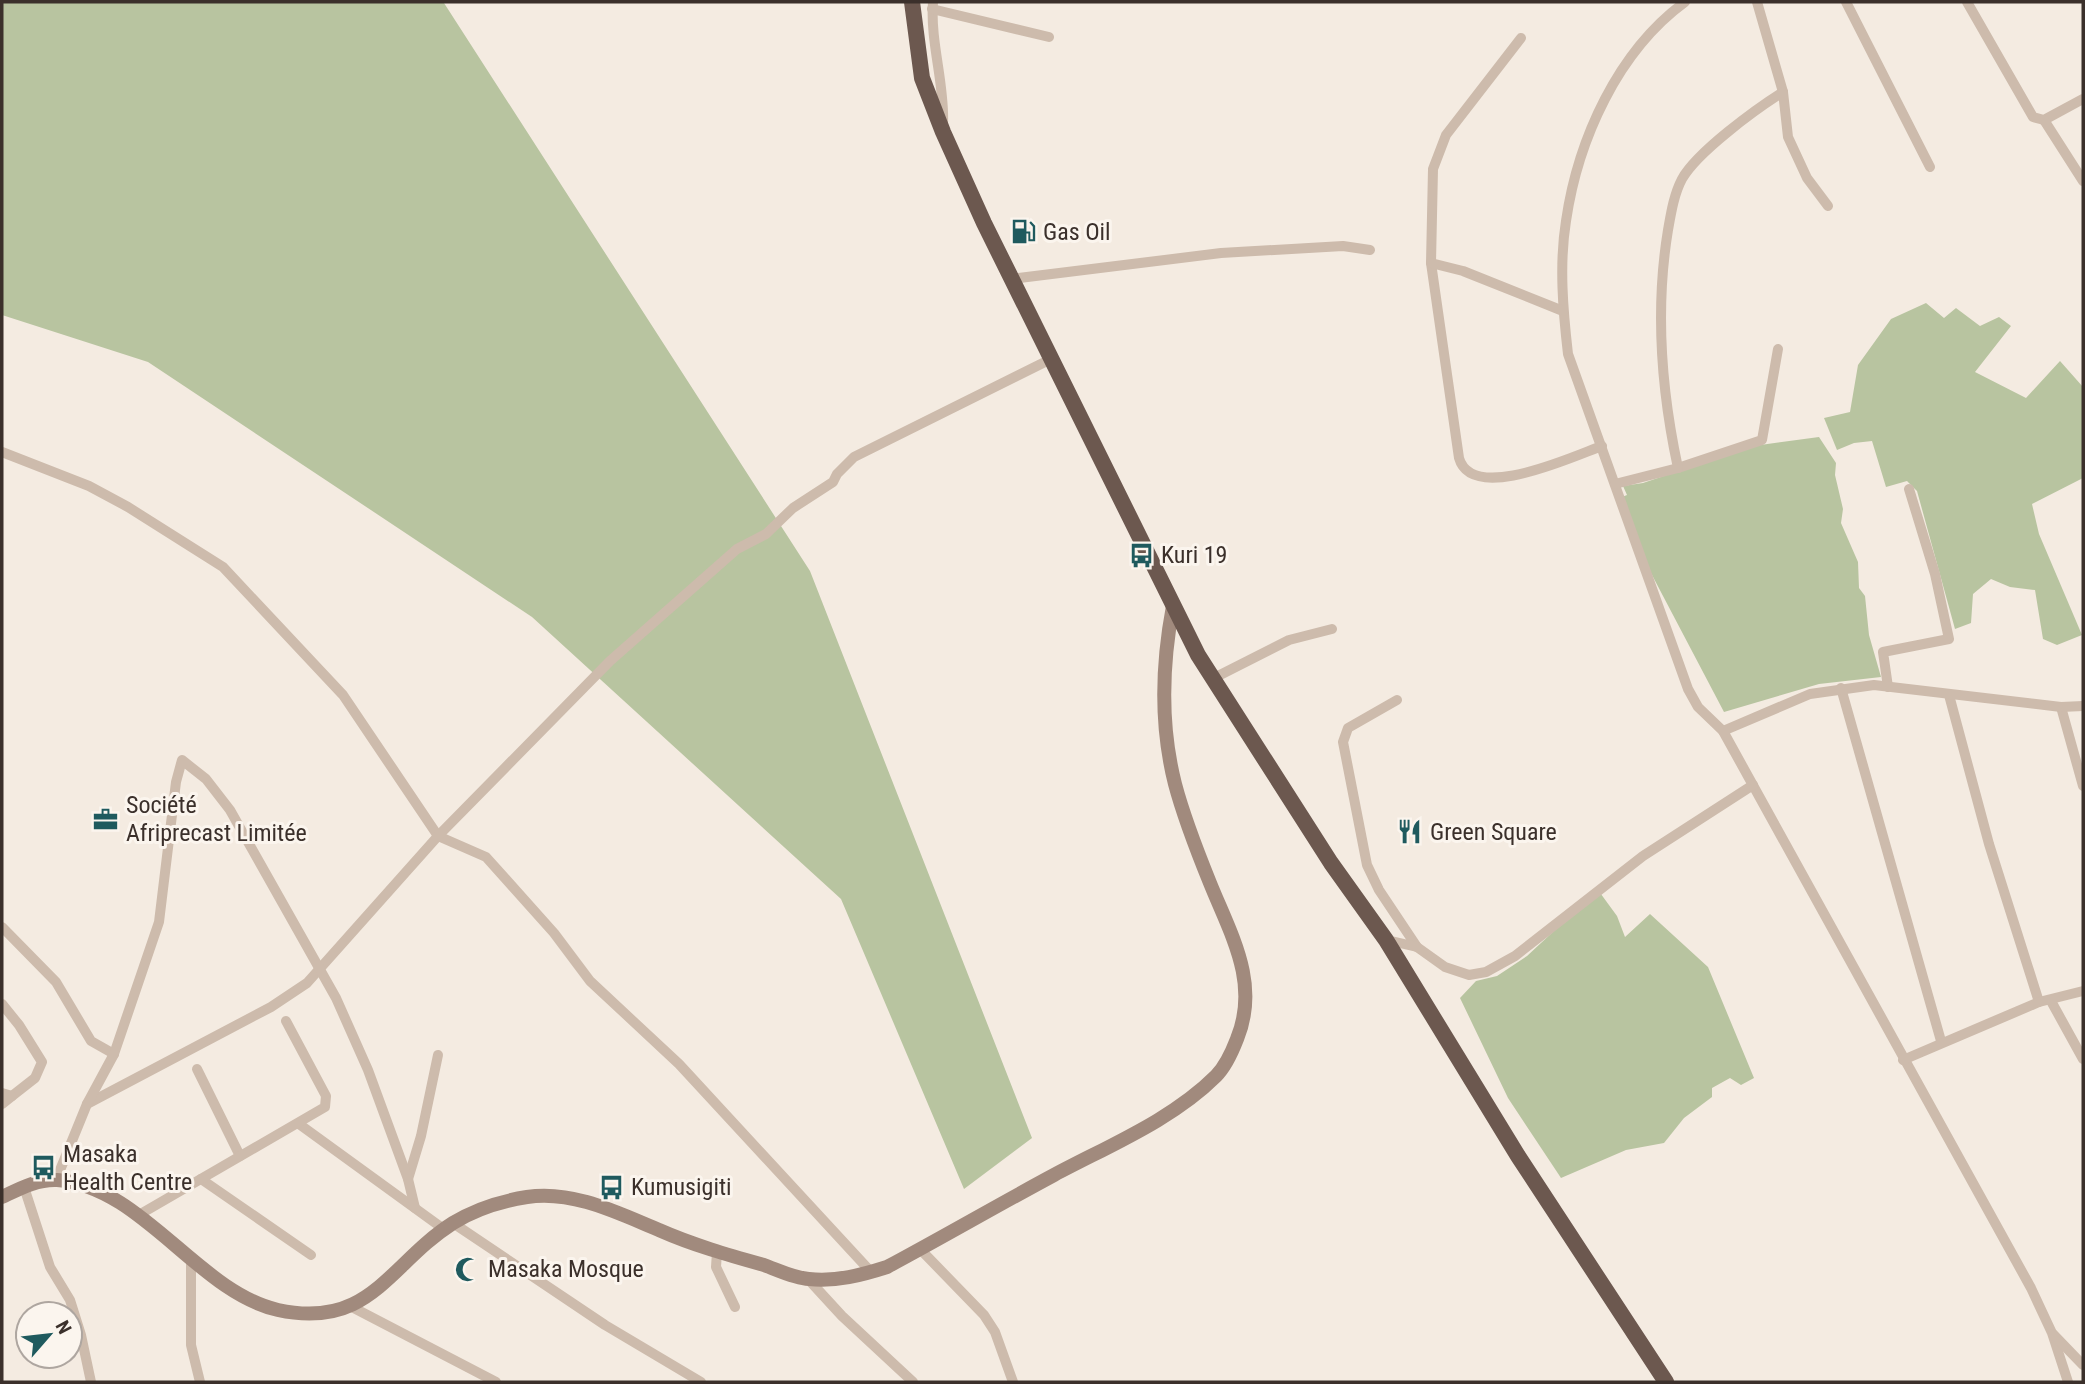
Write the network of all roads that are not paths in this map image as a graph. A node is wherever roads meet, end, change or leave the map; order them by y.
1 (912, 2) edge
2 (1685, 2) edge
3 (1757, 2) edge
4 (1846, 2) edge
5 (1967, 2) edge
6 (933, 5) edge
7 (1049, 37) dead end
8 (1521, 38) dead end
9 (1783, 93) junction
10 (2083, 99) edge
11 (2044, 120) junction
12 (943, 132) junction
13 (1930, 167) dead end
14 (2083, 181) edge
15 (1828, 206) dead end
16 (1370, 250) dead end
17 (1431, 263) junction
18 (1011, 279) junction
19 (1563, 311) junction
20 (1778, 349) dead end
21 (1051, 359) junction
22 (1602, 446) junction
23 (2, 452) edge
24 (1678, 468) junction
25 (1615, 484) junction
26 (1909, 489) dead end
27 (1173, 606) junction
28 (1332, 629) dead end
29 (1212, 679) junction
30 (1888, 687) junction
31 (1841, 688) junction
32 (1949, 695) junction
33 (1397, 700) dead end
34 (2083, 706) edge
35 (2061, 707) junction
36 (1723, 730) junction
37 (1753, 785) junction
38 (2083, 786) edge
39 (438, 836) junction
40 (2, 928) edge
41 (1386, 940) junction
42 (1417, 947) junction
43 (319, 970) junction
44 (2083, 990) edge
45 (2051, 1001) junction
46 (2039, 1002) junction
47 (2, 1004) edge
48 (286, 1021) dead end
49 (1941, 1041) junction
50 (114, 1054) junction
51 (438, 1055) dead end
52 (2083, 1059) edge
53 (1903, 1060) junction
54 (197, 1069) dead end
55 (7, 1095) edge
56 (2, 1104) edge
57 (87, 1104) junction
58 (299, 1124) junction
59 (240, 1156) junction
60 (201, 1178) junction
61 (408, 1179) junction
62 (56, 1180) junction
63 (24, 1187) junction
64 (2, 1198) edge
65 (415, 1208) junction
66 (137, 1216) junction
67 (449, 1226) junction
68 (920, 1249) junction
69 (717, 1252) junction
70 (311, 1255) dead end
71 (191, 1259) junction
72 (871, 1272) junction
73 (808, 1279) junction
74 (350, 1306) junction
75 (735, 1307) dead end
76 (2052, 1333) junction
77 (2083, 1364) edge
78 (91, 1382) edge
79 (200, 1382) edge
80 (496, 1382) edge
81 (701, 1382) edge
82 (913, 1382) edge
83 (1013, 1382) edge
84 (1666, 1382) edge
85 (2068, 1382) edge

1 - 12 highway
2 - 19 street
3 - 9 street
4 - 13 street
5 - 11 street
6 - 7 street
6 - 12 street
8 - 17 street
9 - 15 street
9 - 24 street
10 - 11 street
11 - 14 street
12 - 18 highway
16 - 18 street
17 - 19 street
17 - 22 street
18 - 21 highway
19 - 22 street
20 - 24 street
21 - 27 highway
21 - 39 street
22 - 25 street
23 - 39 street
24 - 25 street
25 - 36 street
26 - 30 street
27 - 29 highway
27 - 68 main road
28 - 29 street
29 - 41 highway
30 - 31 street
30 - 32 street
31 - 36 street
31 - 49 street
32 - 35 street
32 - 46 street
33 - 42 street
34 - 35 street
35 - 38 street
36 - 37 street
37 - 42 street
37 - 53 street
39 - 43 street
39 - 72 street
40 - 50 street
41 - 42 street
41 - 84 highway
43 - 50 street
43 - 57 street
43 - 61 street
44 - 45 street
45 - 46 street
45 - 52 street
46 - 49 street
47 - 55 street
48 - 58 street
49 - 53 street
50 - 57 street
51 - 61 street
53 - 76 street
54 - 59 street
55 - 56 street
57 - 62 street
58 - 59 street
58 - 65 street
59 - 60 street
60 - 66 street
60 - 70 street
61 - 65 street
62 - 63 main road
62 - 66 main road
63 - 64 main road
63 - 78 street
65 - 67 street
66 - 71 main road
67 - 69 main road
67 - 74 main road
67 - 81 street
68 - 72 main road
68 - 83 street
69 - 73 main road
69 - 75 street
71 - 74 main road
71 - 79 street
72 - 73 main road
73 - 82 street
74 - 80 street
76 - 77 street
76 - 85 street

